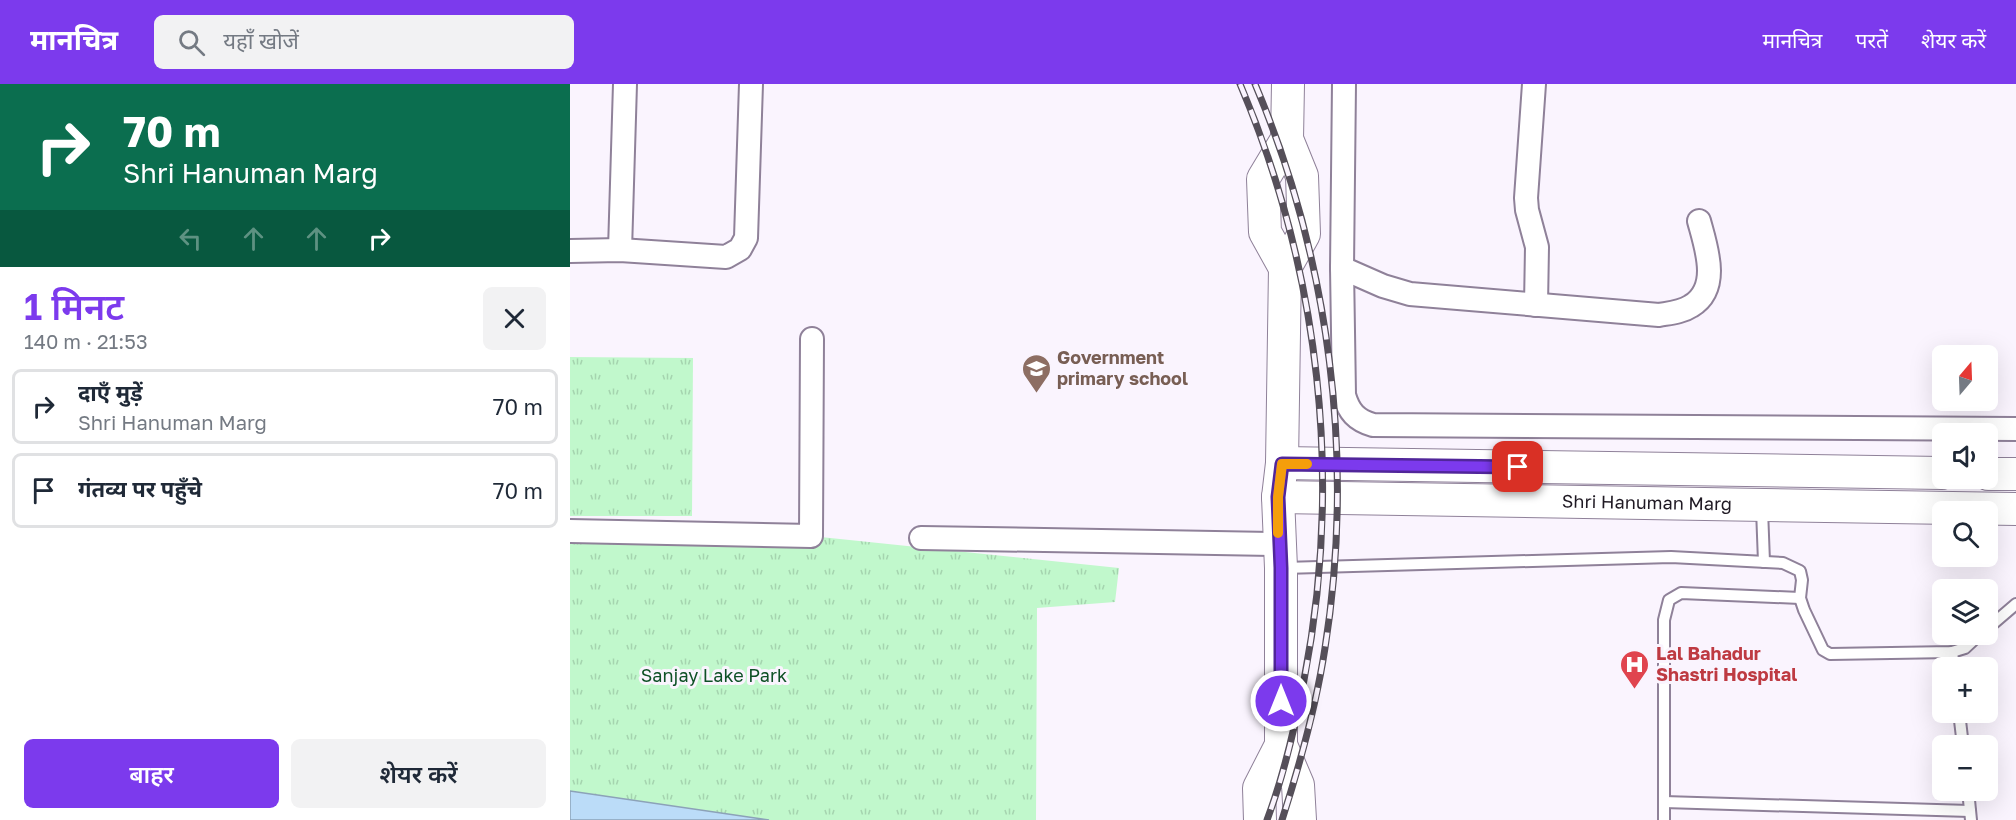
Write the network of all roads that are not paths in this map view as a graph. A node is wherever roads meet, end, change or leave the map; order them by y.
1 (626, 84) edge
2 (751, 84) edge
3 (1288, 84) edge
4 (1344, 84) edge
5 (1534, 84) edge
6 (1699, 221) dead end
7 (620, 250) junction
8 (570, 251) edge
9 (1342, 268) junction
10 (1536, 305) junction
11 (812, 339) dead end
12 (2016, 429) edge
13 (1282, 464) junction
14 (1932, 473) edge
15 (1998, 474) edge
16 (2016, 474) edge
17 (1278, 497) junction
18 (1762, 505) junction
19 (2016, 509) edge
20 (570, 531) edge
21 (921, 538) dead end
22 (1280, 556) junction
23 (1764, 562) junction
24 (1800, 598) junction
25 (2016, 604) edge
26 (1998, 619) edge
27 (1968, 645) edge
28 (1952, 652) junction
29 (1953, 657) edge
30 (1281, 745) junction
31 (1969, 801) edge
32 (1664, 802) junction
33 (1970, 816) edge
34 (1260, 820) edge
35 (1300, 820) edge
36 (1664, 820) edge

1 - 7 street
2 - 7 street
3 - 13 street
4 - 9 street
5 - 10 street
6 - 10 street
7 - 8 street
9 - 10 street
9 - 12 street
11 - 20 street
13 - 14 street, Shri Hanuman Marg
13 - 17 street
15 - 16 street
17 - 18 street, Shri Hanuman Marg
17 - 22 street
18 - 19 street, Shri Hanuman Marg
18 - 23 lane
21 - 22 street
22 - 23 lane
22 - 30 street
23 - 24 lane
24 - 28 lane
24 - 32 lane
25 - 26 lane
27 - 28 lane
28 - 29 lane
30 - 34 street
30 - 35 street
31 - 33 lane
32 - 33 lane
32 - 36 lane

